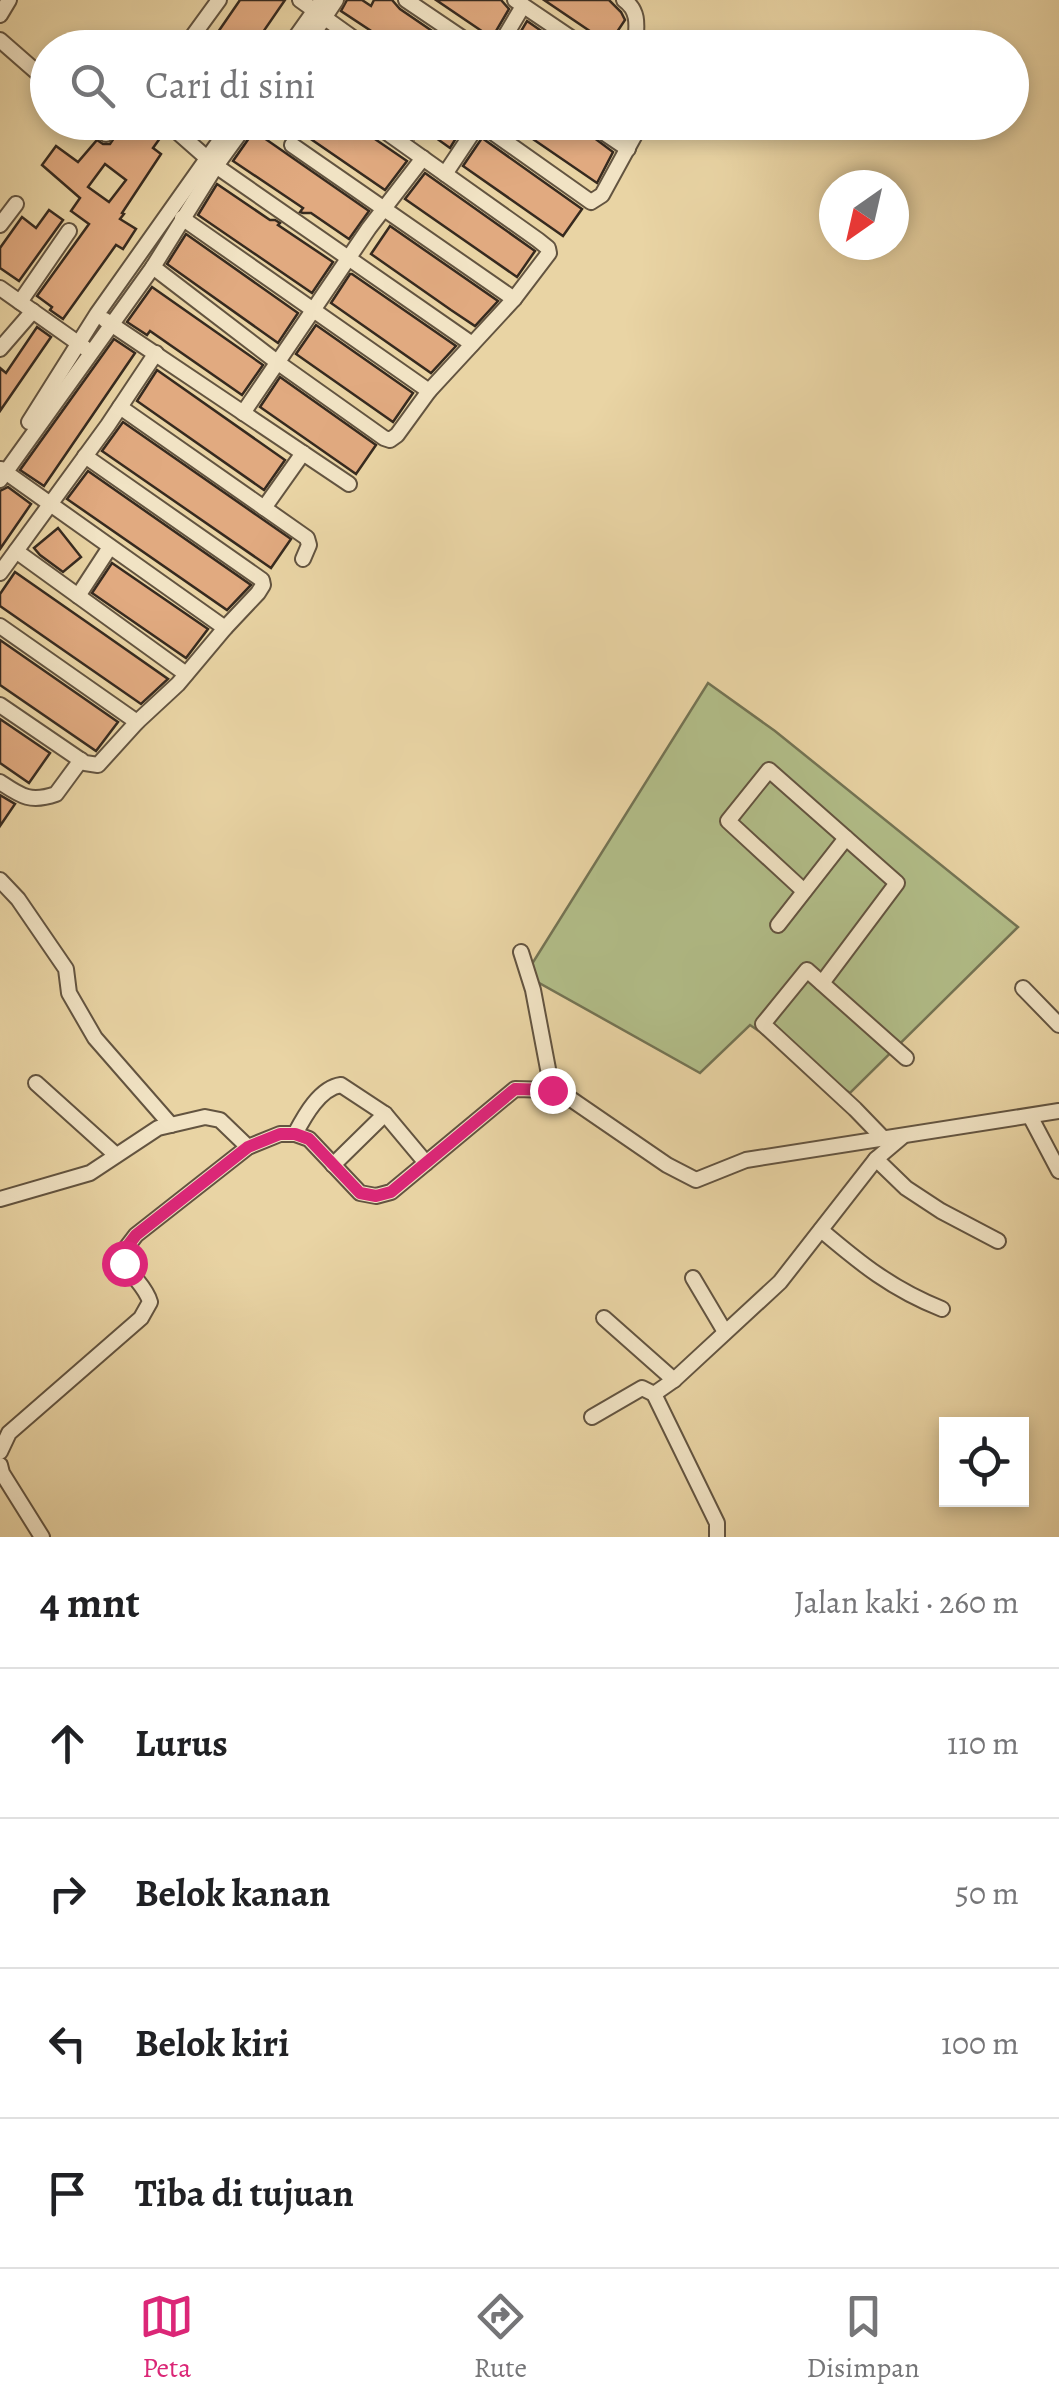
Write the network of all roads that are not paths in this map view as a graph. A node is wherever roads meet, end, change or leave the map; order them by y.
1 (10, 0) edge
2 (219, 0) edge
3 (300, 0) edge
4 (336, 0) edge
5 (406, 0) edge
6 (624, 0) edge
7 (519, 3) edge
8 (320, 10) edge
9 (0, 15) edge
10 (197, 30) edge
11 (303, 30) edge
12 (345, 30) edge
13 (450, 30) edge
14 (506, 30) edge
15 (559, 30) edge
16 (636, 30) edge
17 (0, 40) edge
18 (30, 66) edge
19 (187, 140) edge
20 (223, 140) edge
21 (231, 140) edge
22 (402, 140) edge
23 (468, 140) edge
24 (503, 140) edge
25 (615, 140) edge
26 (633, 140) edge
27 (292, 145) dead end
28 (628, 149) junction
29 (422, 158) junction
30 (212, 161) junction
31 (445, 174) junction
32 (16, 204) dead end
33 (386, 208) junction
34 (182, 218) junction
35 (0, 225) edge
36 (68, 231) dead end
37 (348, 260) junction
38 (153, 266) junction
39 (0, 288) edge
40 (514, 299) junction
41 (26, 306) junction
42 (313, 310) junction
43 (104, 318) junction
44 (472, 344) junction
45 (84, 348) junction
46 (0, 349) edge
47 (156, 353) junction
48 (277, 362) junction
49 (429, 391) junction
50 (120, 407) junction
51 (243, 412) junction
52 (303, 453) junction
53 (85, 456) junction
54 (1, 471) edge
55 (349, 484) dead end
56 (50, 504) junction
57 (264, 508) junction
58 (110, 547) junction
59 (16, 551) junction
60 (304, 559) dead end
61 (0, 573) edge
62 (78, 596) junction
63 (0, 626) edge
64 (225, 628) junction
65 (186, 674) junction
66 (0, 706) edge
67 (137, 722) junction
68 (82, 760) junction
69 (0, 782) edge
70 (846, 838) junction
71 (0, 880) edge
72 (804, 892) junction
73 (778, 925) dead end
74 (521, 952) dead end
75 (822, 984) junction
76 (1023, 988) dead end
77 (1059, 1025) edge
78 (906, 1058) dead end
79 (36, 1082) dead end
80 (552, 1090) junction
81 (1059, 1112) edge
82 (386, 1114) junction
83 (1030, 1116) junction
84 (171, 1125) junction
85 (295, 1134) junction
86 (903, 1136) junction
87 (884, 1139) junction
88 (248, 1147) junction
89 (116, 1155) junction
90 (876, 1159) junction
91 (426, 1163) junction
92 (333, 1165) junction
93 (1059, 1171) edge
94 (0, 1199) edge
95 (820, 1230) junction
96 (998, 1241) dead end
97 (693, 1278) dead end
98 (942, 1309) dead end
99 (604, 1318) dead end
100 (726, 1332) junction
101 (674, 1380) junction
102 (654, 1394) junction
103 (592, 1417) dead end
104 (0, 1452) edge
105 (0, 1465) edge
106 (42, 1537) edge
107 (717, 1537) edge

1 - 9 street
2 - 10 street
3 - 8 street
4 - 8 street
5 - 13 street
6 - 16 street
7 - 14 street
7 - 15 street
8 - 11 street
8 - 12 street
17 - 18 street
19 - 30 street
20 - 30 street
21 - 30 street
22 - 29 street
23 - 31 street
24 - 28 street
25 - 28 street
26 - 28 street
27 - 33 street
29 - 31 street
29 - 33 street
30 - 34 street
30 - 37 street
30 - 43 street
31 - 40 street
32 - 35 street
33 - 37 street
33 - 40 street
34 - 38 street
34 - 42 street
36 - 41 street
37 - 42 street
37 - 44 street
38 - 43 street
38 - 48 street
39 - 41 street
40 - 44 street
41 - 45 street
41 - 46 street
42 - 48 street
42 - 49 street
43 - 45 street
43 - 47 street
44 - 49 street
45 - 54 street
47 - 50 street
47 - 51 street
48 - 49 street
48 - 51 street
50 - 53 street
50 - 57 street
51 - 52 street
52 - 55 street
52 - 57 street
53 - 56 street
53 - 64 street
54 - 56 street
56 - 58 street
56 - 59 street
57 - 60 street
58 - 62 street
58 - 64 street
59 - 61 street
59 - 62 street
62 - 65 street
63 - 67 street
64 - 65 street
65 - 67 street
66 - 68 street
67 - 68 street
68 - 69 street
70 - 72 street
70 - 72 street
70 - 75 street
71 - 84 street
72 - 73 street
74 - 80 street
75 - 78 street
75 - 87 street
76 - 77 street
79 - 89 street
80 - 87 street
80 - 91 street
81 - 83 street
82 - 85 street
82 - 91 street
82 - 92 street
83 - 86 street
83 - 93 street
84 - 88 street
84 - 89 street
85 - 88 street
85 - 92 street
86 - 87 street
86 - 90 street
88 - 104 street
89 - 94 street
90 - 95 street
90 - 96 street
91 - 92 street
95 - 98 street
95 - 100 street
97 - 100 street
99 - 101 street
100 - 101 street
101 - 102 street
102 - 103 street
102 - 107 street
105 - 106 street

